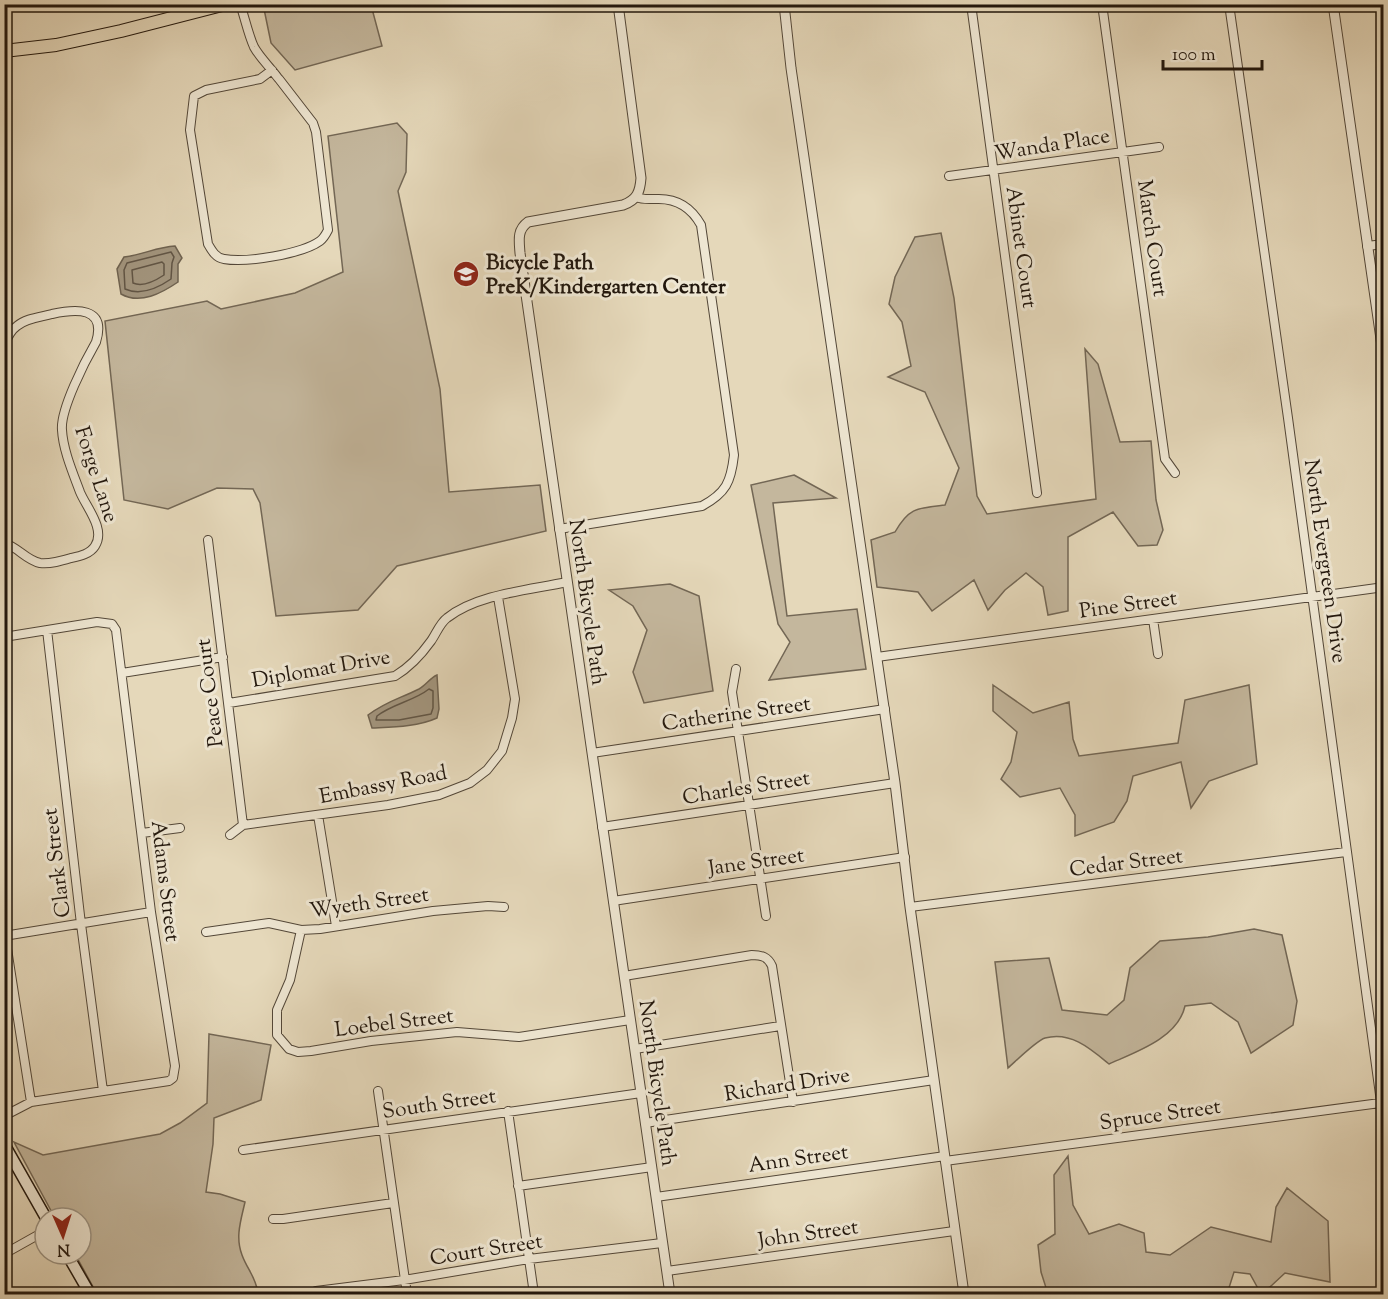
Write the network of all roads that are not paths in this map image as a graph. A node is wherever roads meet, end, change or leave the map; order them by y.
1 (226, 4) edge
2 (240, 4) edge
3 (618, 4) edge
4 (784, 4) edge
5 (971, 4) edge
6 (1102, 4) edge
7 (1229, 4) edge
8 (1333, 4) edge
9 (4, 51) edge
10 (272, 70) junction
11 (1159, 147) dead end
12 (1123, 151) junction
13 (994, 171) junction
14 (949, 176) dead end
15 (636, 198) junction
16 (1383, 244) edge
17 (1367, 246) junction
18 (4, 345) edge
19 (1383, 360) edge
20 (1175, 472) dead end
21 (1037, 493) dead end
22 (560, 529) junction
23 (208, 540) dead end
24 (4, 543) edge
25 (567, 582) junction
26 (1383, 587) edge
27 (498, 597) junction
28 (1313, 597) junction
29 (1153, 619) junction
30 (47, 630) junction
31 (4, 637) edge
32 (1158, 654) dead end
33 (223, 657) junction
34 (878, 657) junction
35 (736, 669) dead end
36 (122, 673) junction
37 (229, 703) junction
38 (885, 709) junction
39 (738, 731) junction
40 (592, 753) junction
41 (896, 783) junction
42 (750, 804) junction
43 (318, 815) junction
44 (243, 825) junction
45 (602, 827) junction
46 (180, 828) dead end
47 (142, 833) junction
48 (230, 835) dead end
49 (1346, 852) junction
50 (905, 857) junction
51 (761, 879) junction
52 (613, 901) junction
53 (4, 902) edge
54 (504, 908) dead end
55 (910, 908) junction
56 (151, 912) junction
57 (766, 916) dead end
58 (81, 924) junction
59 (336, 926) junction
60 (301, 930) junction
61 (206, 932) dead end
62 (5, 936) edge
63 (624, 976) junction
64 (630, 1020) junction
65 (780, 1026) junction
66 (635, 1049) junction
67 (934, 1080) junction
68 (103, 1091) junction
69 (378, 1091) dead end
70 (641, 1093) junction
71 (31, 1102) junction
72 (792, 1102) junction
73 (1380, 1103) junction
74 (508, 1111) junction
75 (4, 1116) edge
76 (645, 1123) junction
77 (1383, 1124) edge
78 (382, 1129) junction
79 (4, 1144) edge
80 (243, 1150) dead end
81 (945, 1158) junction
82 (652, 1167) junction
83 (518, 1186) junction
84 (657, 1197) junction
85 (393, 1203) junction
86 (39, 1206) edge
87 (273, 1219) dead end
88 (954, 1231) junction
89 (33, 1238) edge
90 (662, 1243) junction
91 (4, 1254) edge
92 (530, 1259) junction
93 (74, 1266) edge
94 (667, 1270) junction
95 (405, 1280) junction
96 (316, 1291) dead end
97 (90, 1294) edge
98 (407, 1294) edge
99 (534, 1294) edge
100 (670, 1294) edge
101 (964, 1294) edge

1 - 9 main road
2 - 10 street
3 - 15 street
4 - 34 street
5 - 13 street, Abinet Court
6 - 12 street, March Court
7 - 28 street, North Evergreen Drive
8 - 17 street
10 - 10 street
11 - 12 street, Wanda Place
12 - 13 street, Wanda Place
12 - 20 street, March Court
13 - 14 street, Wanda Place
13 - 21 street, Abinet Court
15 - 22 street, North Bicycle Path
15 - 22 street
16 - 17 street
17 - 19 street
18 - 24 street, Forge Lane
22 - 25 street, North Bicycle Path
23 - 33 street, Peace Court
25 - 27 street, Diplomat Drive
25 - 40 street, North Bicycle Path
26 - 28 street, Pine Street
27 - 37 street, Diplomat Drive
27 - 43 street, Embassy Road
28 - 29 street, Pine Street
28 - 49 street, North Evergreen Drive
29 - 32 street
29 - 34 street, Pine Street
30 - 31 street, Adams Street
30 - 36 street, Adams Street
30 - 58 street, Clark Street
33 - 36 street
33 - 37 street, Peace Court
34 - 38 street
35 - 39 street
36 - 47 street, Adams Street
37 - 44 street, Peace Court
38 - 39 street, Catherine Street
38 - 41 street
39 - 40 street, Catherine Street
39 - 42 street
40 - 45 street, North Bicycle Path
41 - 42 street, Charles Street
41 - 50 street
42 - 45 street, Charles Street
42 - 51 street
43 - 44 street, Embassy Road
43 - 59 street
44 - 48 street
45 - 52 street, North Bicycle Path
46 - 47 street
47 - 56 street, Adams Street
49 - 55 street, Cedar Street
49 - 73 street, North Evergreen Drive
50 - 51 street, Jane Street
50 - 55 street
51 - 52 street, Jane Street
51 - 57 street
52 - 63 street, North Bicycle Path
53 - 62 street
54 - 59 street, Wyeth Street
55 - 67 street
56 - 58 street
56 - 68 street, Adams Street
58 - 62 street
58 - 68 street, Clark Street
59 - 60 street, Wyeth Street
60 - 61 street, Wyeth Street
60 - 64 street, Loebel Street
62 - 71 street
63 - 64 street, North Bicycle Path
63 - 65 street
64 - 66 street, North Bicycle Path
65 - 66 street
65 - 72 street
66 - 70 street, North Bicycle Path
67 - 72 street, Richard Drive
67 - 81 street
68 - 71 street, Adams Street
69 - 78 street
70 - 74 street, South Street
70 - 76 street, North Bicycle Path
71 - 75 street, Adams Street
72 - 76 street, Richard Drive
73 - 77 street, North Evergreen Drive
73 - 81 street, Spruce Street
74 - 78 street, South Street
74 - 83 street
76 - 82 street, North Bicycle Path
78 - 80 street, South Street
78 - 85 street
79 - 86 main road
81 - 84 street, Ann Street
81 - 88 street
82 - 83 street
82 - 84 street, North Bicycle Path
83 - 92 street
84 - 90 street, North Bicycle Path
85 - 87 street
85 - 95 street
88 - 94 street, John Street
88 - 101 street
89 - 91 street
90 - 92 street, Court Street
90 - 94 street, North Bicycle Path
92 - 95 street, Court Street
92 - 99 street
93 - 97 main road
94 - 100 street, North Bicycle Path
95 - 96 street, Court Street
95 - 98 street

